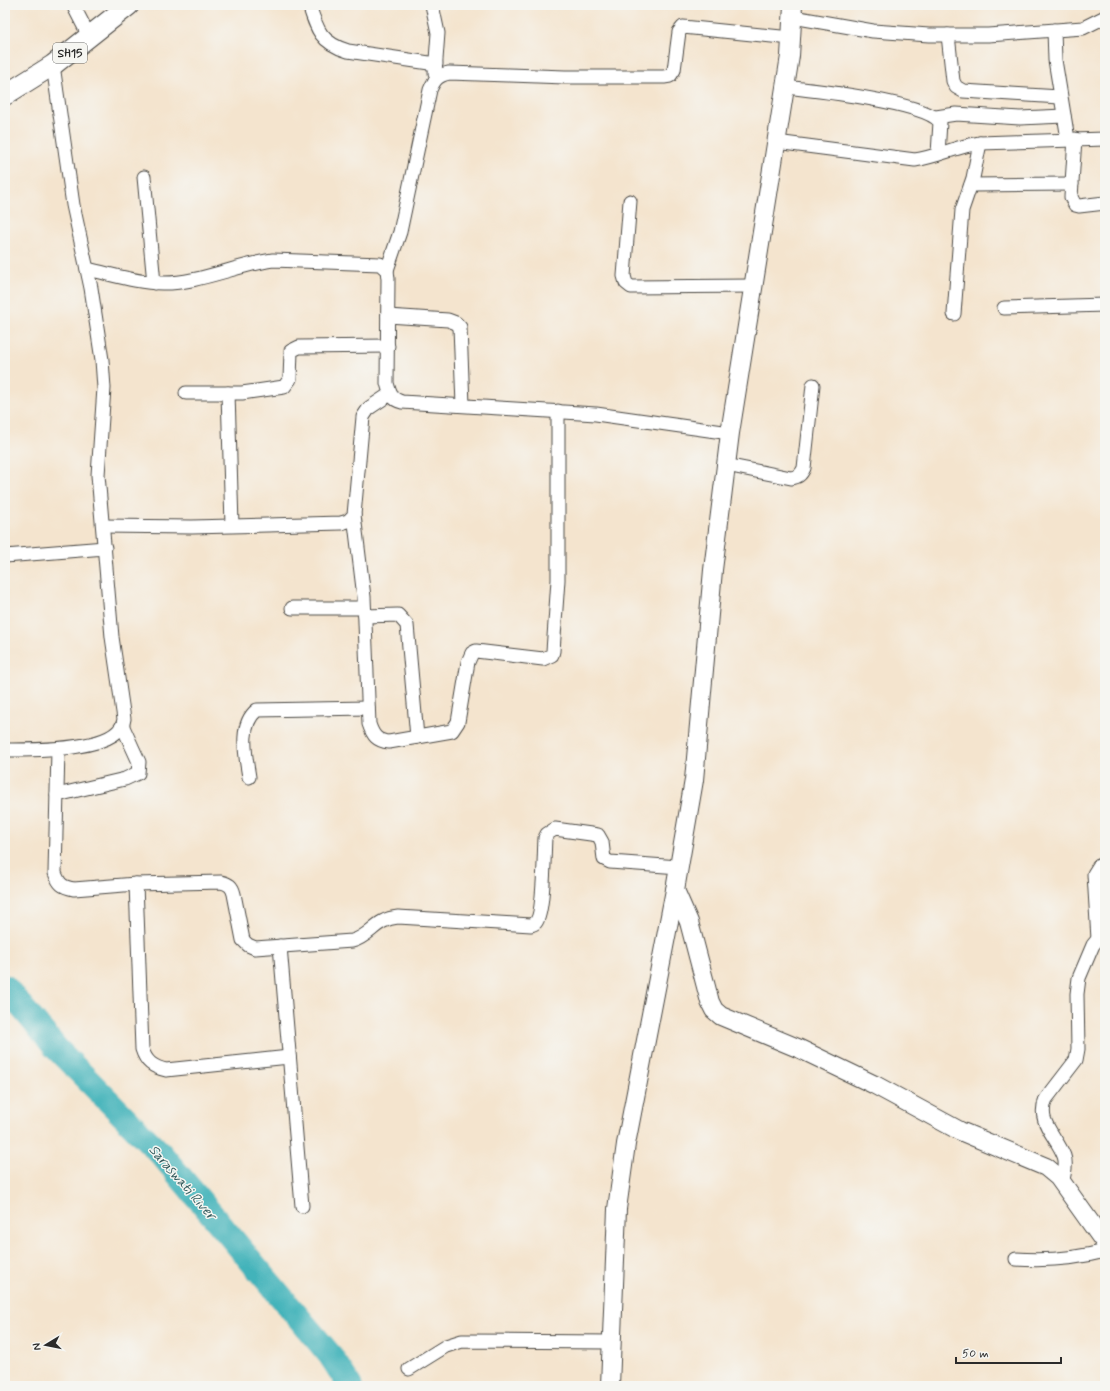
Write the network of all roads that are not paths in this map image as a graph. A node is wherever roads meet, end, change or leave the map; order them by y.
1 (73, 5) edge
2 (129, 5) edge
3 (308, 5) edge
4 (432, 5) edge
5 (793, 11) edge
6 (1105, 17) edge
7 (1054, 30) junction
8 (948, 35) junction
9 (90, 38) junction
10 (791, 38) junction
11 (436, 64) junction
12 (53, 65) junction
13 (434, 80) junction
14 (785, 87) junction
15 (5, 94) edge
16 (1060, 97) junction
17 (1064, 116) junction
18 (936, 117) junction
19 (1071, 139) junction
20 (1105, 139) edge
21 (776, 142) junction
22 (980, 143) junction
23 (938, 154) junction
24 (144, 177) dead end
25 (1072, 184) junction
26 (971, 185) junction
27 (630, 201) dead end
28 (1105, 203) edge
29 (87, 269) junction
30 (387, 270) junction
31 (154, 283) junction
32 (752, 286) junction
33 (1105, 305) edge
34 (1004, 308) dead end
35 (954, 314) dead end
36 (388, 316) junction
37 (388, 346) junction
38 (813, 385) dead end
39 (186, 393) dead end
40 (228, 393) junction
41 (390, 394) junction
42 (463, 405) junction
43 (558, 411) junction
44 (730, 432) junction
45 (726, 466) junction
46 (354, 515) junction
47 (232, 525) junction
48 (103, 526) junction
49 (105, 548) junction
50 (5, 556) edge
51 (292, 608) dead end
52 (364, 612) junction
53 (368, 708) junction
54 (123, 726) junction
55 (417, 737) junction
56 (5, 750) edge
57 (58, 750) junction
58 (250, 777) dead end
59 (57, 795) junction
60 (1105, 865) edge
61 (679, 867) junction
62 (136, 884) junction
63 (675, 890) junction
64 (1102, 939) edge
65 (280, 946) junction
66 (288, 1057) junction
67 (1062, 1184) junction
68 (302, 1206) dead end
69 (1105, 1243) edge
70 (1105, 1251) edge
71 (1016, 1259) dead end
72 (612, 1342) junction
73 (409, 1369) dead end
74 (610, 1386) edge

1 - 9 street
2 - 9 main road, SH15
3 - 11 street
4 - 11 street
5 - 8 street
5 - 10 street
6 - 7 street
7 - 8 street
7 - 16 street
8 - 16 street
9 - 12 main road, SH15
10 - 13 street
10 - 14 street
11 - 13 street
12 - 15 main road, SH15
12 - 29 street
13 - 30 street
14 - 18 street
14 - 21 street
16 - 17 street
17 - 18 street
17 - 19 street
18 - 23 street
19 - 20 street
19 - 22 street
19 - 25 street
21 - 23 street
21 - 32 street
22 - 23 street
22 - 26 street
24 - 31 street
25 - 26 street
25 - 28 street
26 - 35 street
27 - 32 street
29 - 31 street
29 - 48 street
30 - 31 street
30 - 36 street
32 - 44 street
33 - 34 street
36 - 37 street
36 - 42 street
37 - 40 street
37 - 41 street
38 - 45 street
39 - 40 street
40 - 47 street
41 - 42 street
41 - 46 street
42 - 43 street
43 - 44 street
43 - 55 street
44 - 45 street
45 - 61 street
46 - 47 street
46 - 52 street
47 - 48 street
48 - 49 street
49 - 50 street
49 - 54 street
51 - 52 street
52 - 53 street
52 - 55 street
53 - 55 street
53 - 58 street
54 - 57 street
54 - 59 street
56 - 57 street
57 - 59 street
59 - 62 street
60 - 64 street
61 - 63 street
61 - 65 street
62 - 65 street
62 - 66 street
63 - 67 street
63 - 72 street
64 - 67 street
65 - 66 street
66 - 68 street
67 - 69 street
70 - 71 street
72 - 73 street
72 - 74 street

